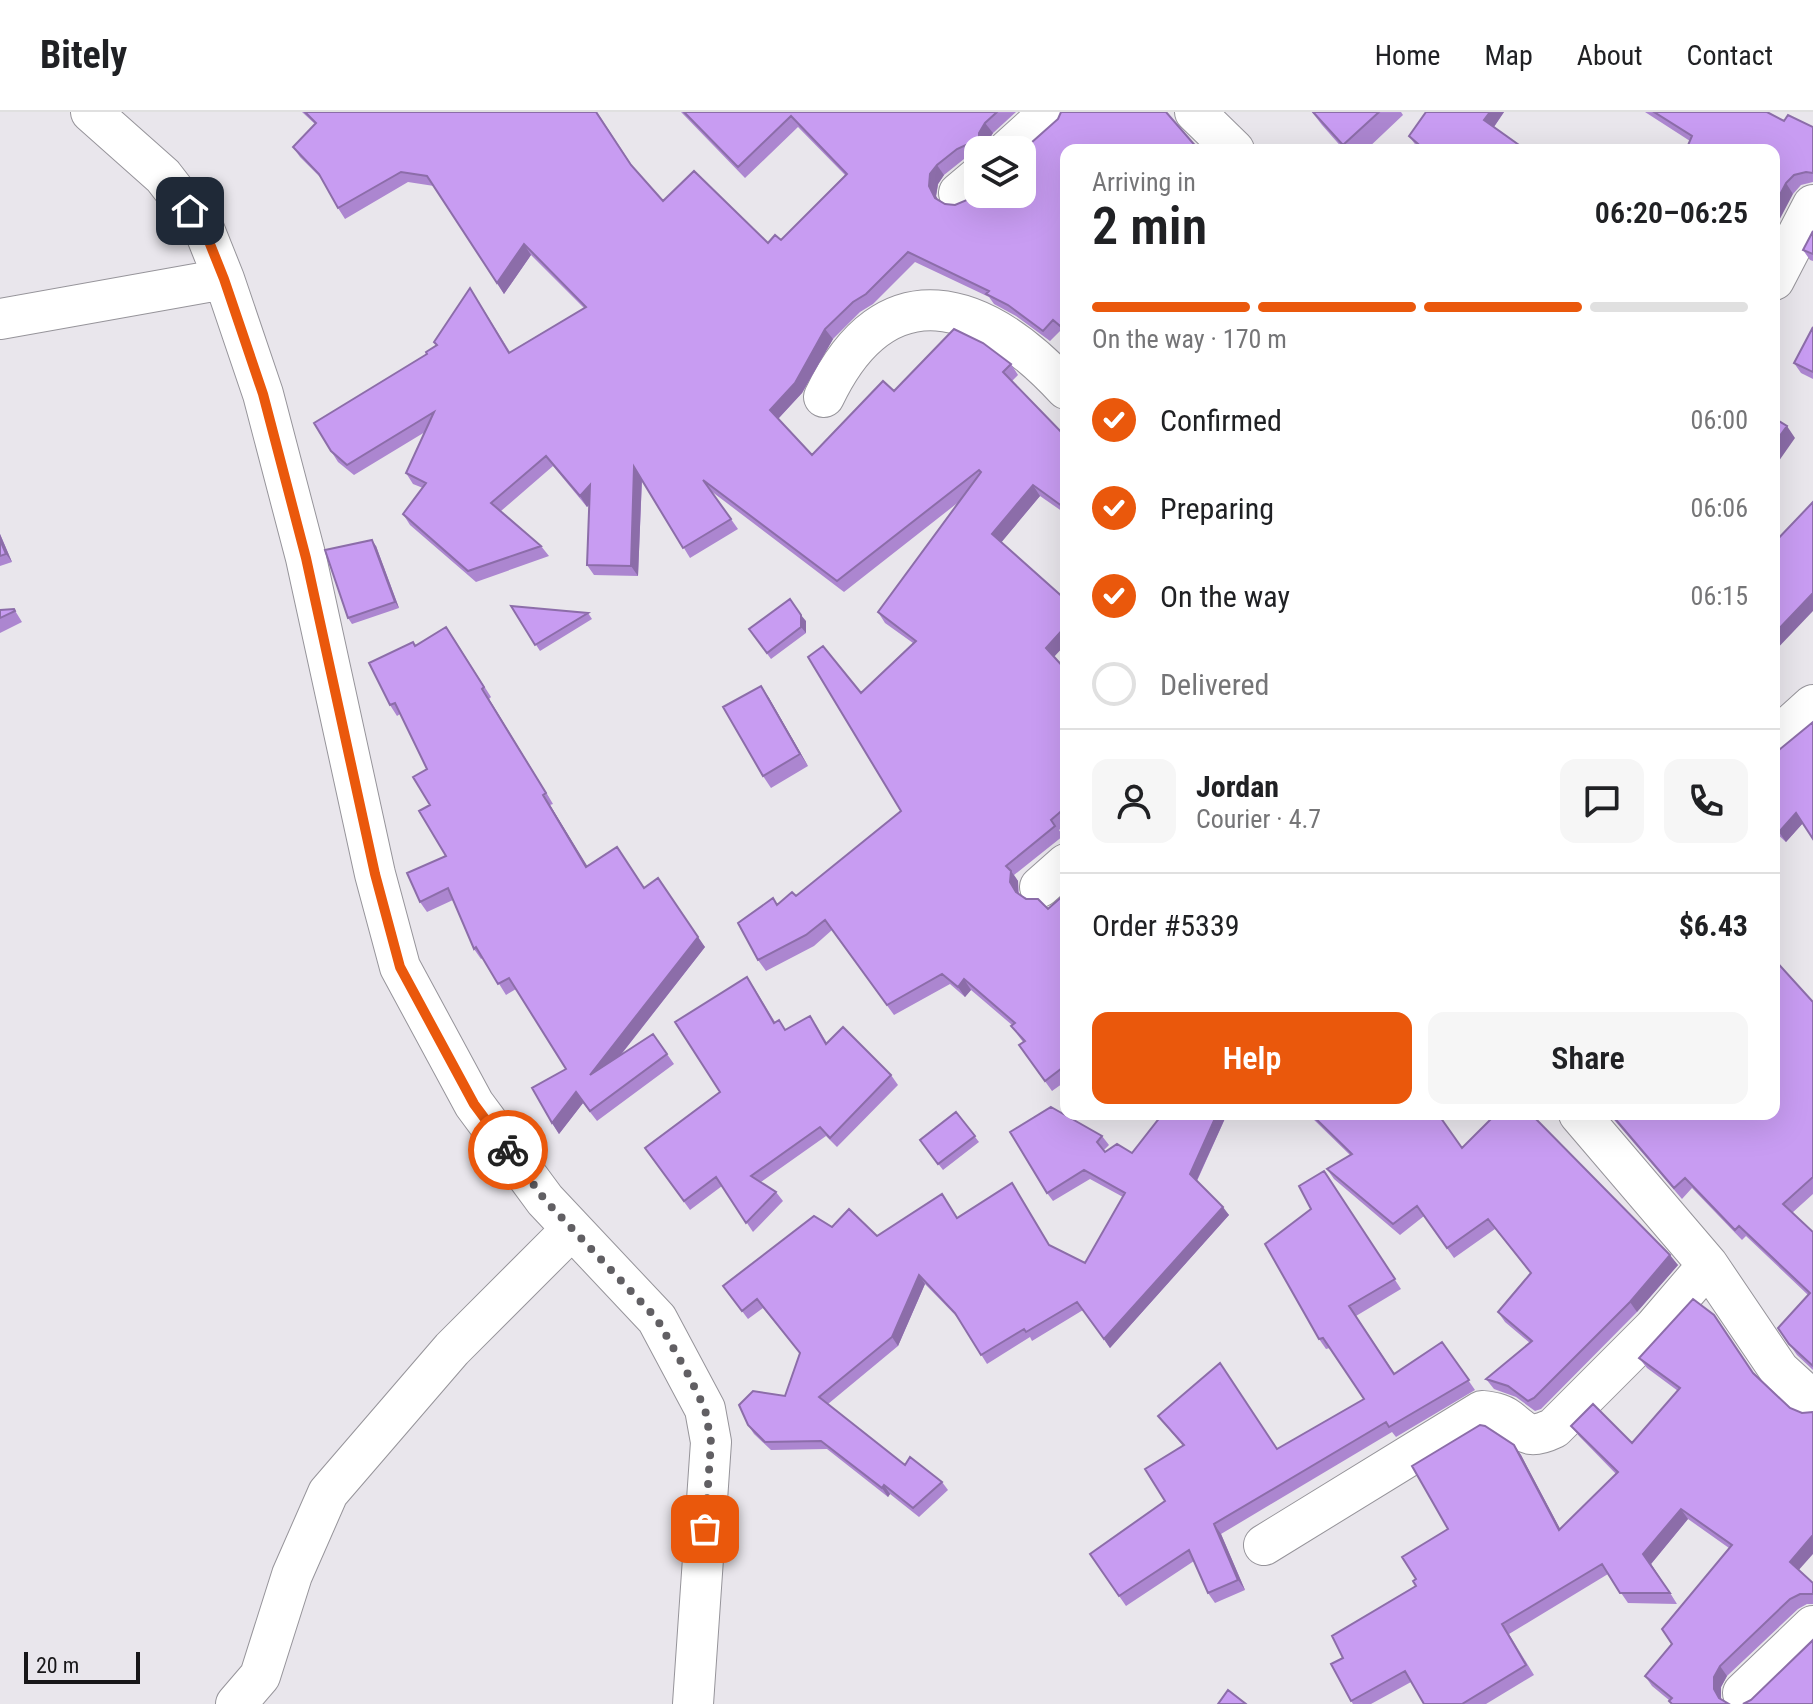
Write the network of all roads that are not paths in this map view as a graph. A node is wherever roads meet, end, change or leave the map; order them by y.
1 (91, 112) edge
2 (1050, 112) edge
3 (1195, 112) edge
4 (1023, 136) edge
5 (1228, 144) edge
6 (1813, 205) edge
7 (1780, 268) edge
8 (224, 279) junction
9 (0, 319) edge
10 (1060, 370) edge
11 (824, 397) dead end
12 (1813, 705) edge
13 (1780, 735) edge
14 (1584, 1120) edge
15 (572, 1229) junction
16 (1708, 1265) junction
17 (1813, 1401) edge
18 (1264, 1545) dead end
19 (1813, 1626) edge
20 (1743, 1693) dead end
21 (236, 1704) edge
22 (693, 1704) edge

1 - 8 street
2 - 4 street
3 - 5 street
6 - 7 street
8 - 9 street
8 - 15 street
10 - 11 street
12 - 13 street
14 - 16 street
15 - 21 street
15 - 22 street
16 - 17 street
16 - 18 street
19 - 20 street

